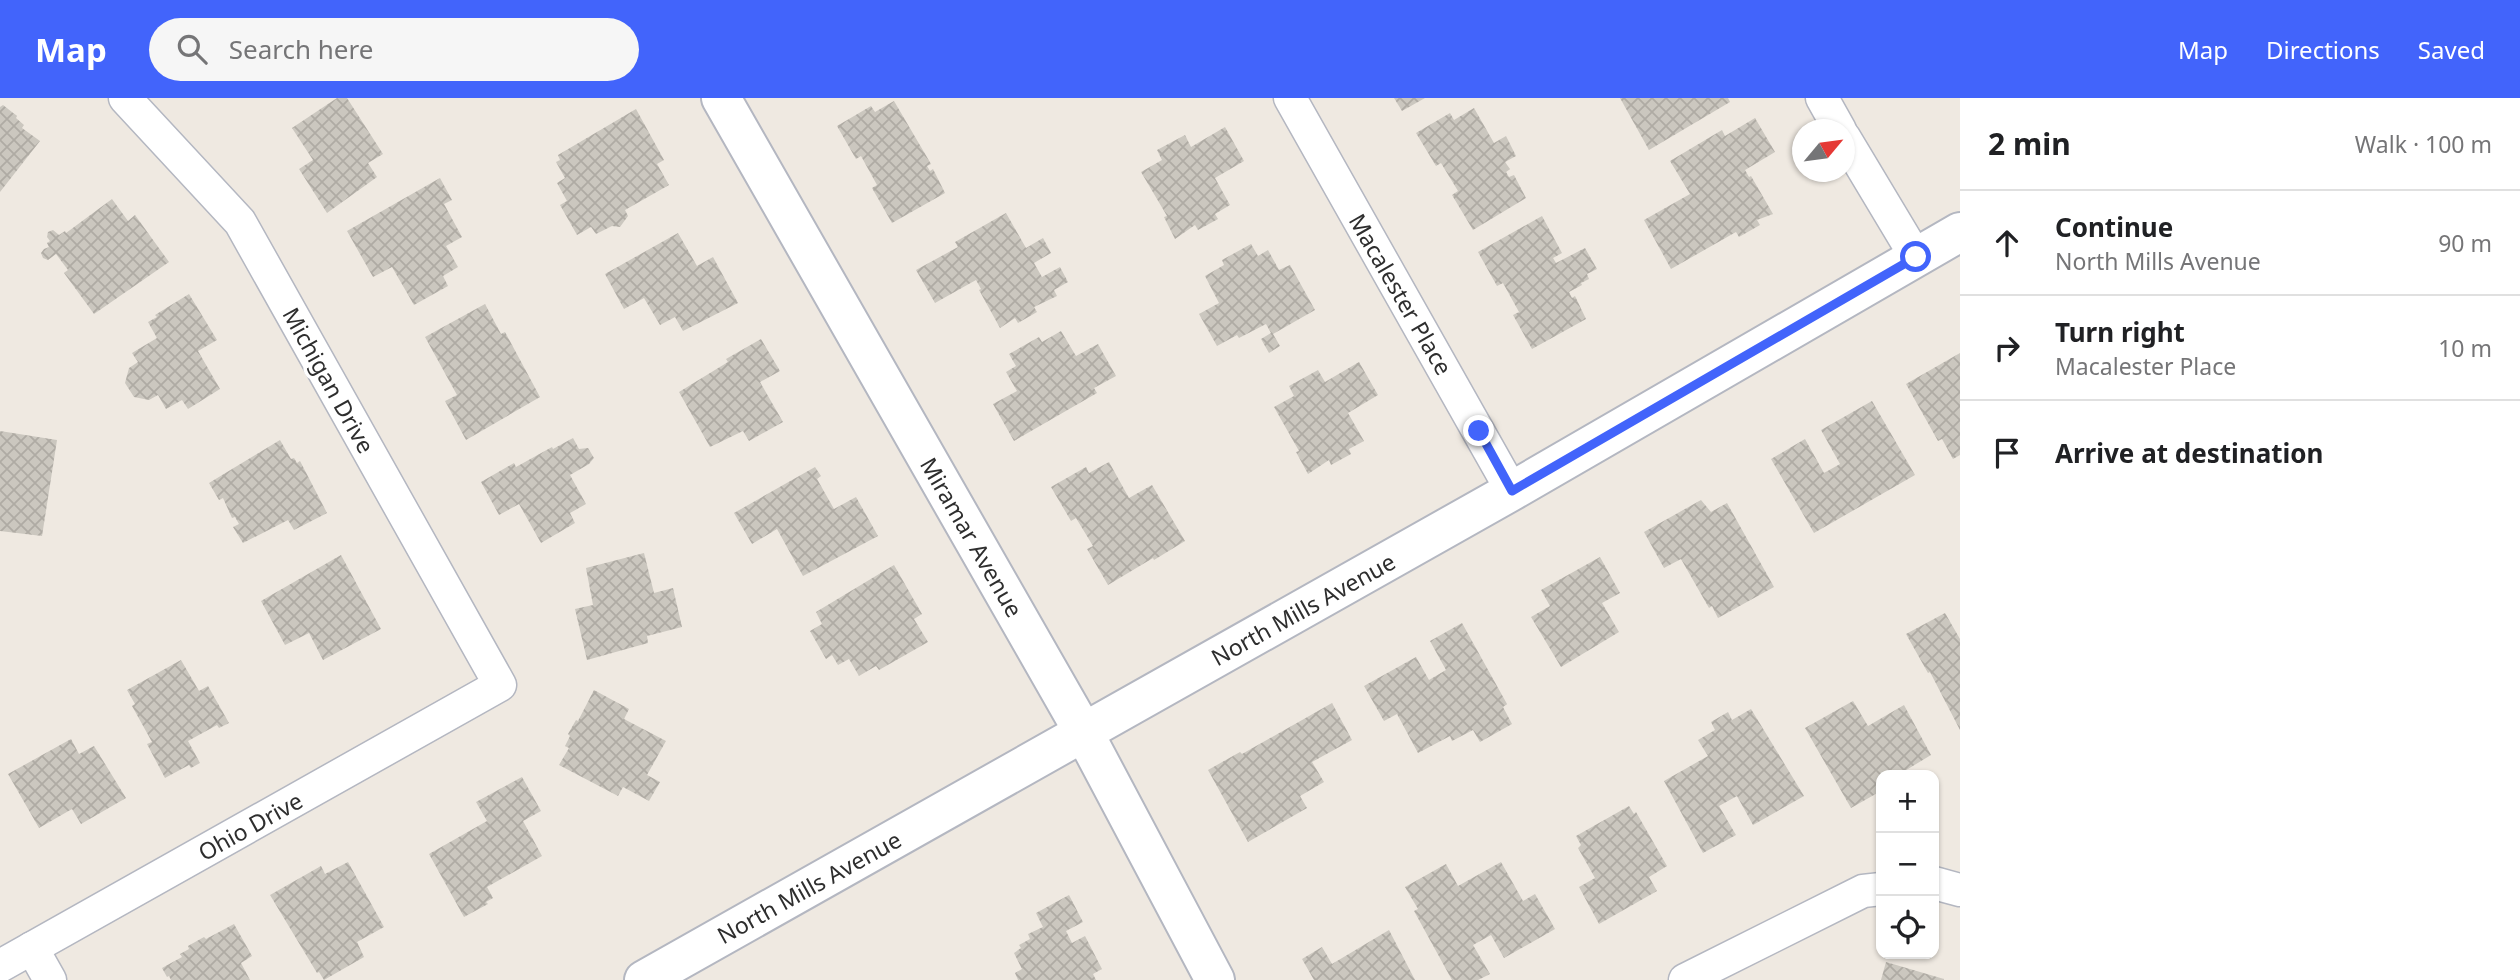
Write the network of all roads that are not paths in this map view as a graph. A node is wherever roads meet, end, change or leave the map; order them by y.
1 (125, 98) edge
2 (721, 98) edge
3 (1290, 98) edge
4 (1822, 98) edge
5 (1834, 119) edge
6 (1855, 155) edge
7 (1960, 232) edge
8 (1916, 257) junction
9 (1512, 491) junction
10 (500, 685) joint
11 (1084, 733) junction
12 (1939, 884) edge
13 (1876, 890) edge
14 (1960, 890) edge
15 (32, 948) junction
16 (0, 966) edge
17 (50, 980) edge
18 (644, 980) edge
19 (1215, 980) edge
20 (1685, 980) edge

1 - 10 street, Michigan Drive
2 - 11 main road, Miramar Avenue
3 - 9 street, Macalester Place
4 - 5 street
6 - 8 street
7 - 8 main road, North Mills Avenue
8 - 9 main road, North Mills Avenue
9 - 11 main road, North Mills Avenue
10 - 15 street, Ohio Drive
11 - 18 main road, North Mills Avenue
11 - 19 main road, Miramar Avenue
12 - 14 street
13 - 20 street
15 - 16 street, Ohio Drive
15 - 17 street

